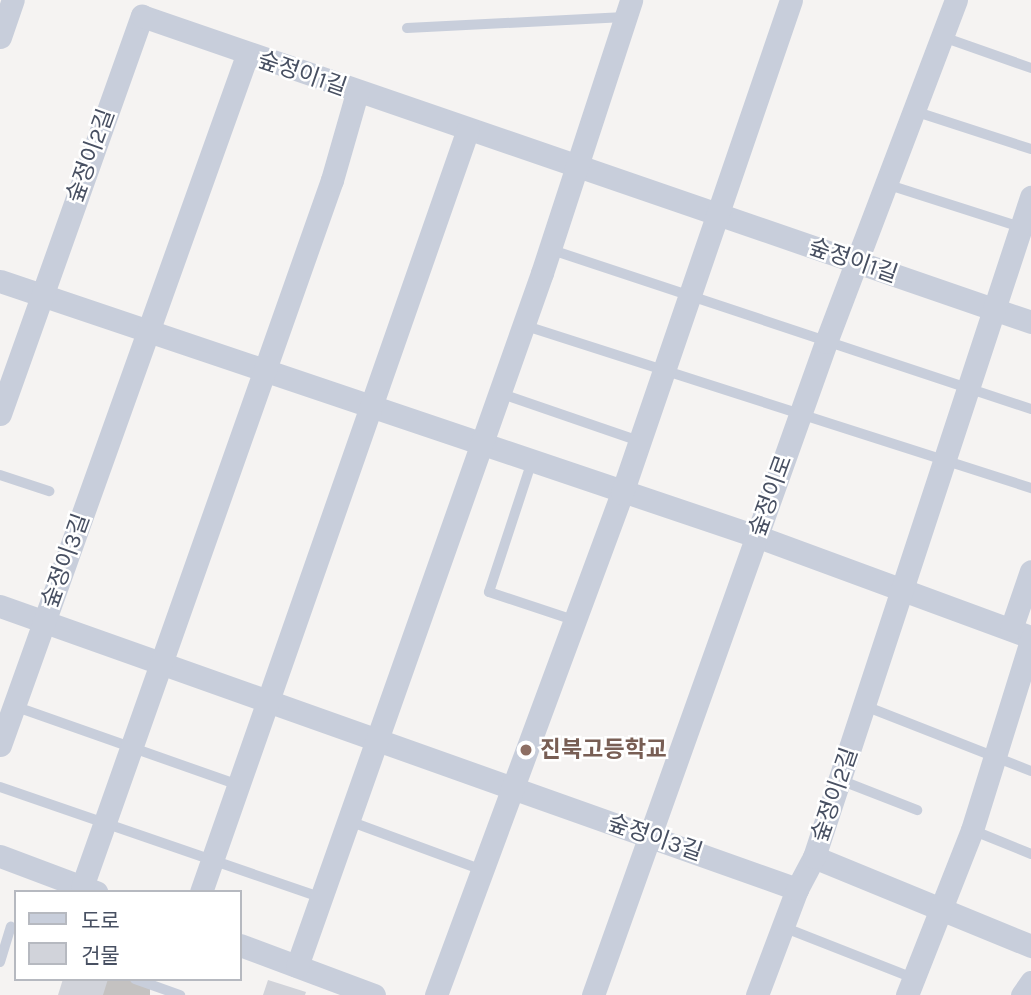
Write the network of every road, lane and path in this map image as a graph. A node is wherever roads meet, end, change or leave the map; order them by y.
1 (13, 0) edge
2 (791, 0) edge
3 (956, 0) edge
4 (628, 9) edge
5 (142, 16) joint
6 (407, 28) dead end
7 (0, 37) edge
8 (943, 37) junction
9 (247, 55) junction
10 (1031, 68) edge
11 (357, 93) junction
12 (914, 111) junction
13 (468, 129) junction
14 (1031, 149) edge
15 (575, 167) junction
16 (889, 186) junction
17 (1031, 197) edge
18 (715, 214) junction
19 (1024, 233) edge
20 (549, 249) junction
21 (857, 262) junction
22 (0, 281) edge
23 (40, 295) junction
24 (688, 305) junction
25 (991, 308) junction
26 (1031, 322) edge
27 (523, 324) junction
28 (147, 331) junction
29 (826, 342) junction
30 (666, 368) junction
31 (265, 369) junction
32 (970, 390) junction
33 (499, 393) junction
34 (372, 404) junction
35 (1031, 409) edge
36 (802, 412) junction
37 (0, 414) edge
38 (639, 441) junction
39 (482, 444) junction
40 (946, 460) junction
41 (532, 461) junction
42 (0, 475) edge
43 (1031, 488) edge
44 (49, 491) dead end
45 (622, 492) junction
46 (756, 536) junction
47 (1031, 571) edge
48 (899, 591) junction
49 (0, 606) edge
50 (573, 620) junction
51 (44, 621) junction
52 (1024, 635) edge
53 (160, 663) junction
54 (268, 701) junction
55 (865, 706) junction
56 (8, 712) edge
57 (377, 740) junction
58 (0, 745) edge
59 (131, 747) junction
60 (996, 757) junction
61 (1031, 771) edge
62 (840, 780) junction
63 (238, 785) junction
64 (0, 787) edge
65 (512, 788) junction
66 (917, 810) dead end
67 (349, 821) junction
68 (104, 823) junction
69 (972, 830) junction
70 (649, 836) junction
71 (1031, 854) edge
72 (0, 856) edge
73 (814, 857) junction
74 (212, 860) junction
75 (482, 870) junction
76 (797, 888) junction
77 (89, 889) edge
78 (202, 890) edge
79 (322, 898) junction
80 (941, 909) junction
81 (11, 927) dead end
82 (783, 927) junction
83 (242, 946) edge
84 (1031, 946) edge
85 (0, 962) edge
86 (297, 967) junction
87 (141, 981) edge
88 (1031, 982) edge
89 (910, 986) edge
90 (180, 995) edge
91 (374, 995) edge
92 (436, 995) edge
93 (593, 995) edge
94 (757, 995) edge
95 (1022, 995) edge

1 - 7 street
2 - 18 street
3 - 8 street, 숲정이로
4 - 6 lane
4 - 15 street
5 - 9 street, 숲정이1길
5 - 23 street, 숲정이2길
8 - 10 lane
8 - 12 street, 숲정이로
9 - 11 street, 숲정이1길
9 - 28 street, 숲정이1길
11 - 13 street, 숲정이1길
11 - 31 street, 숲정이1길
12 - 14 lane
12 - 16 street, 숲정이로
13 - 15 street, 숲정이1길
13 - 34 street
15 - 18 street, 숲정이1길
15 - 20 street
16 - 19 lane
16 - 21 street, 숲정이로
17 - 19 street
18 - 21 street, 숲정이1길
18 - 24 street
19 - 25 street
20 - 24 lane
20 - 27 street
21 - 25 street, 숲정이1길
21 - 29 street, 숲정이로
22 - 23 street
23 - 28 street
23 - 37 street, 숲정이2길
24 - 29 lane
24 - 30 street
25 - 26 street, 숲정이1길
25 - 32 street
27 - 30 lane
27 - 33 street
28 - 31 street
28 - 51 street, 숲정이3길
29 - 32 lane
29 - 36 street, 숲정이로
30 - 36 lane
30 - 38 street
31 - 34 street
31 - 53 street
32 - 35 lane
32 - 40 street, 숲정이2길
33 - 38 lane
33 - 39 street
34 - 39 street
34 - 54 street
36 - 40 lane
36 - 46 street, 숲정이로
38 - 45 street
39 - 41 street
39 - 57 street
40 - 43 lane
40 - 48 street, 숲정이2길
41 - 45 street
41 - 50 lane
42 - 44 lane
45 - 46 street
45 - 50 street
46 - 48 street
46 - 70 street, 숲정이로
47 - 52 street
48 - 52 street
48 - 55 street, 숲정이2길
49 - 51 street, 숲정이3길
50 - 65 street
51 - 53 street, 숲정이3길
51 - 56 street, 숲정이3길
52 - 60 street
53 - 54 street, 숲정이3길
53 - 59 street
54 - 57 street, 숲정이3길
54 - 63 street
55 - 60 lane
55 - 62 street, 숲정이2길
56 - 58 street, 숲정이3길
56 - 59 lane
57 - 65 street, 숲정이3길
57 - 67 street
59 - 63 lane
59 - 68 street
60 - 61 lane
60 - 69 street
62 - 66 lane
62 - 73 street, 숲정이2길
63 - 74 street
64 - 68 lane
65 - 70 street, 숲정이3길
65 - 75 street
67 - 75 lane
67 - 79 street
68 - 74 lane
68 - 77 street
69 - 71 lane
69 - 80 street
70 - 76 street, 숲정이3길
70 - 93 street, 숲정이로
72 - 77 street
73 - 76 street, 숲정이2길
73 - 80 street
74 - 78 street
74 - 79 lane
75 - 92 street
76 - 82 street, 숲정이2길
79 - 86 street
80 - 84 street
80 - 89 street
81 - 85 lane
82 - 89 lane
82 - 94 street, 숲정이2길
83 - 86 street
86 - 91 street
87 - 90 lane
88 - 95 street

